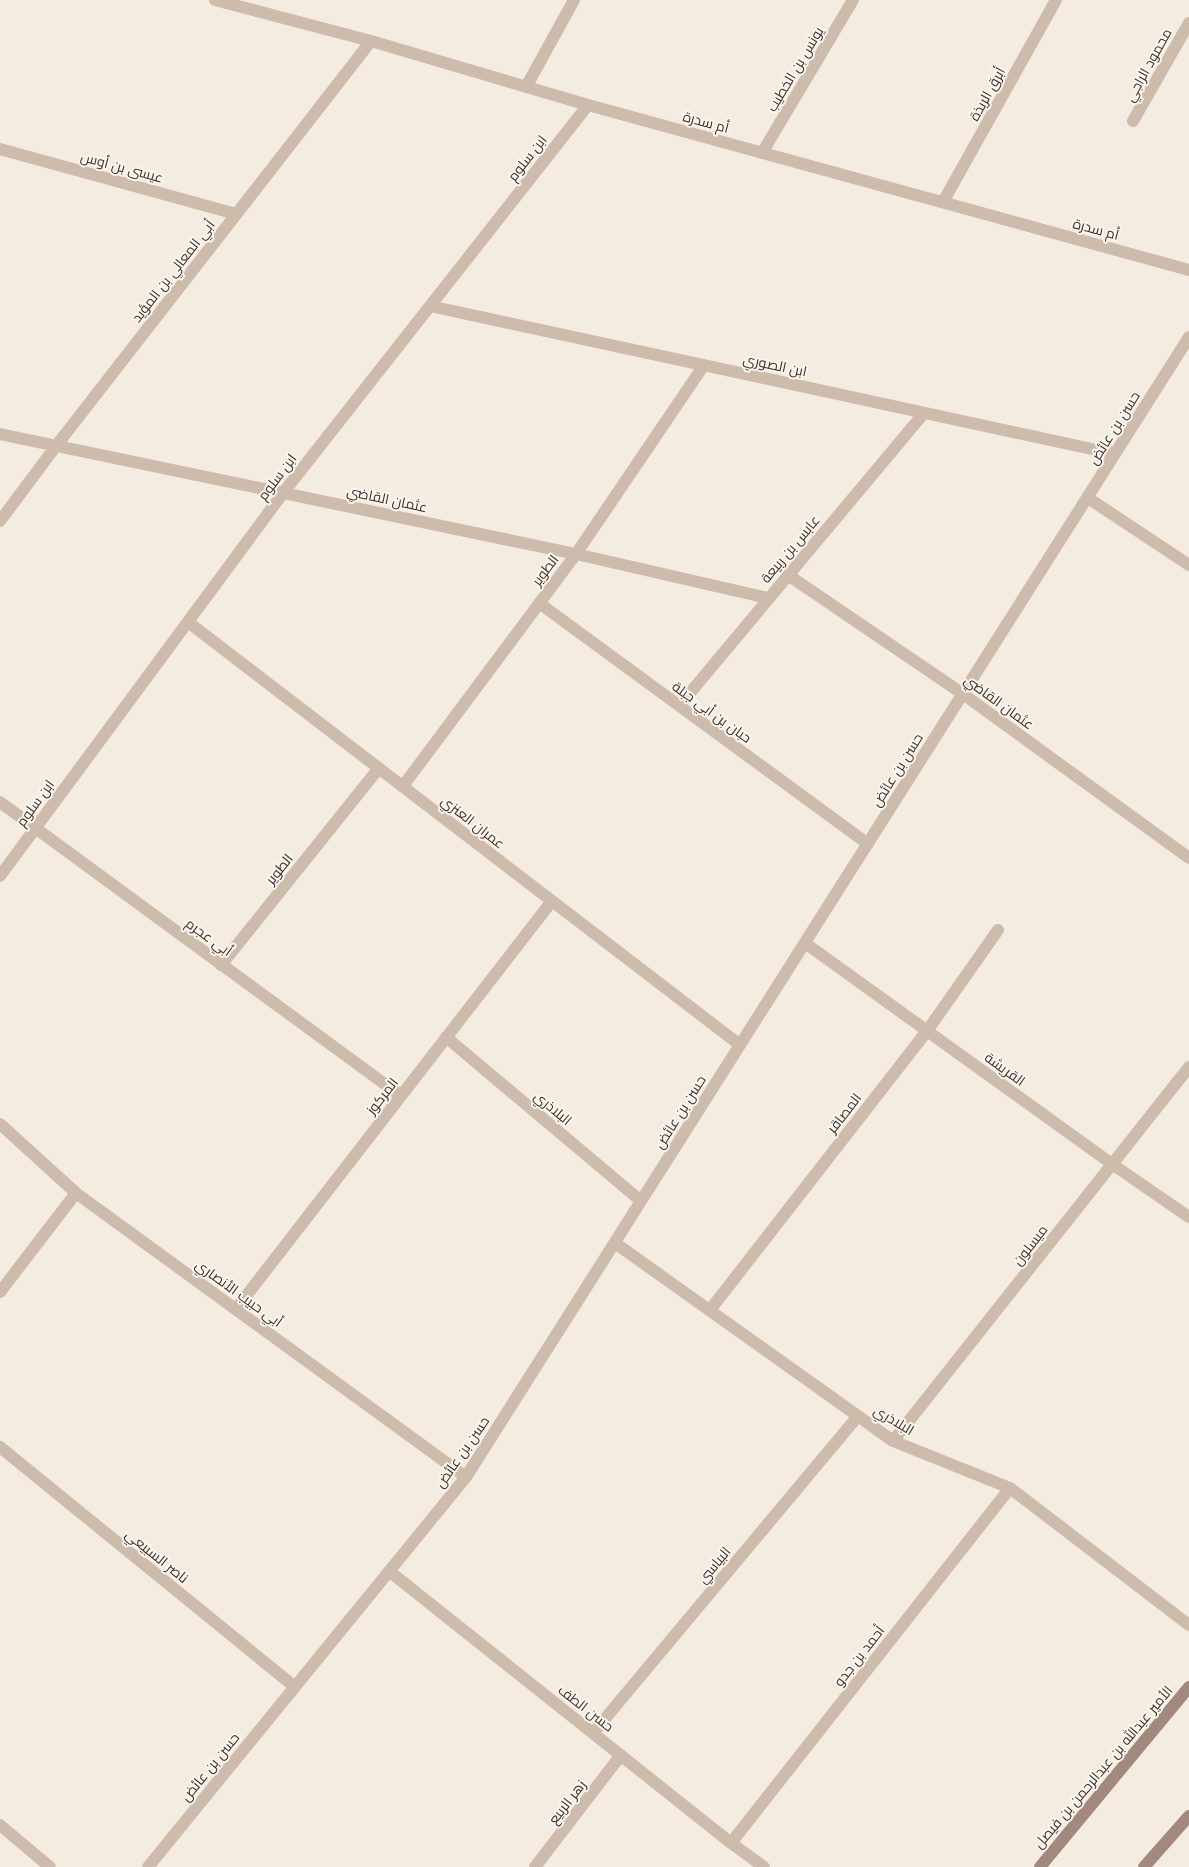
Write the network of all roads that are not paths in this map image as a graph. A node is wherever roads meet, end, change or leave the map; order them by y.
1 (215, 0) edge
2 (574, 0) edge
3 (854, 0) edge
4 (1056, 0) edge
5 (245, 4) edge
6 (1189, 23) edge
7 (371, 40) junction
8 (526, 87) junction
9 (588, 105) junction
10 (1133, 121) dead end
11 (0, 149) edge
12 (762, 153) junction
13 (943, 202) junction
14 (236, 214) junction
15 (1189, 270) edge
16 (430, 306) junction
17 (1189, 338) edge
18 (704, 365) junction
19 (924, 413) junction
20 (0, 434) edge
21 (56, 446) junction
22 (1115, 454) junction
23 (283, 493) junction
24 (1088, 498) junction
25 (0, 520) edge
26 (576, 554) junction
27 (1189, 565) edge
28 (788, 575) junction
29 (768, 598) junction
30 (539, 603) junction
31 (188, 622) junction
32 (963, 694) junction
33 (679, 706) junction
34 (379, 768) junction
35 (403, 786) junction
36 (0, 802) edge
37 (35, 829) junction
38 (868, 844) junction
39 (1189, 858) edge
40 (0, 876) edge
41 (552, 901) junction
42 (998, 930) dead end
43 (804, 943) junction
44 (221, 965) junction
45 (927, 1032) junction
46 (446, 1038) junction
47 (740, 1045) junction
48 (1189, 1066) edge
49 (401, 1096) junction
50 (0, 1124) edge
51 (1112, 1164) junction
52 (76, 1193) junction
53 (641, 1201) junction
54 (1189, 1217) edge
55 (615, 1243) junction
56 (0, 1292) edge
57 (236, 1309) junction
58 (710, 1310) junction
59 (858, 1416) junction
60 (894, 1441) junction
61 (0, 1447) edge
62 (466, 1477) junction
63 (1010, 1488) junction
64 (389, 1571) junction
65 (1189, 1625) edge
66 (1189, 1686) edge
67 (295, 1687) junction
68 (593, 1733) junction
69 (621, 1755) junction
70 (1189, 1816) edge
71 (0, 1824) edge
72 (731, 1843) junction
73 (50, 1867) edge
74 (148, 1867) edge
75 (536, 1867) edge
76 (764, 1867) edge
77 (1040, 1867) edge
78 (1144, 1867) edge

1 - 5 street, أم سدرة
2 - 8 street
3 - 12 street, يونس بن الخطيب
4 - 13 street, أبرق الربذة
5 - 7 street, أم سدرة
6 - 10 street, محمود الراجي
7 - 8 street, أم سدرة
7 - 14 street, أبي المعالي بن المؤيد
8 - 9 street, أم سدرة
9 - 12 street, أم سدرة
9 - 16 street, ابن سلوم
11 - 14 street, عيسى بن أوس
12 - 13 street, أم سدرة
13 - 15 street, أم سدرة
14 - 21 street, أبي المعالي بن المؤيد
16 - 18 street, ابن الصوري
16 - 23 street, ابن سلوم
17 - 22 street, حسن بن عائض
18 - 19 street, ابن الصوري
18 - 26 street, الطوير
19 - 22 street, ابن الصوري
19 - 28 street, عابس بن ربيعة
20 - 21 street, عثمان القاضي
21 - 23 street, عثمان القاضي
21 - 25 street, أبي المعالي بن المؤيد
22 - 24 street, حسن بن عائض
23 - 26 street, عثمان القاضي
23 - 31 street, ابن سلوم
24 - 27 street
24 - 32 street, حسن بن عائض
26 - 29 street, عثمان القاضي
26 - 30 street, الطوير
28 - 29 street, عابس بن ربيعة
28 - 32 street, عثمان القاضي
29 - 33 street, عابس بن ربيعة
30 - 33 street, حبان بن أبي جبلة
30 - 35 street, الطوير
31 - 34 street, عمران العنزي
31 - 37 street, ابن سلوم
32 - 38 street, حسن بن عائض
32 - 39 street, عثمان القاضي
33 - 38 street, حبان بن أبي جبلة
34 - 35 street, عمران العنزي
34 - 44 street, الطوير
35 - 41 street, عمران العنزي
36 - 37 street, أبي عجرم
37 - 40 street, ابن سلوم
37 - 44 street, أبي عجرم
38 - 43 street, حسن بن عائض
41 - 46 street, المركوز
41 - 47 street, عمران العنزي
42 - 45 street, المصاقر
43 - 45 street, القريشة
43 - 47 street, حسن بن عائض
44 - 49 street, أبي عجرم
45 - 51 street, القريشة
45 - 58 street, المصاقر
46 - 49 street, المركوز
46 - 53 street, البلاذري
47 - 53 street, حسن بن عائض
48 - 51 street, ميسلون
49 - 57 street, المركوز
50 - 52 street, أبي حبيب الأنصاري
51 - 54 street, القريشة
51 - 60 street, ميسلون
52 - 56 street
52 - 57 street, أبي حبيب الأنصاري
53 - 55 street, حسن بن عائض
55 - 58 street, البلاذري
55 - 62 street, حسن بن عائض
57 - 62 street, أبي حبيب الأنصاري
58 - 59 street, البلاذري
59 - 60 street, البلاذري
59 - 68 street, البياسي
60 - 63 street, البلاذري
61 - 67 street, ناصر السبيعي
62 - 64 street, حسن بن عائض
63 - 65 street, البلاذري
63 - 72 street, أحمد بن جدو
64 - 67 street, حسن بن عائض
64 - 68 street, حسن الطف
66 - 77 main road, الأمير عبدالله بن عبدالرحمن بن فيصل
67 - 74 street, حسن بن عائض
68 - 69 street, حسن الطف
69 - 72 street, حسن الطف
69 - 75 street, زهر الربيع
70 - 78 main road
71 - 73 street
72 - 76 street, حسن الطف

